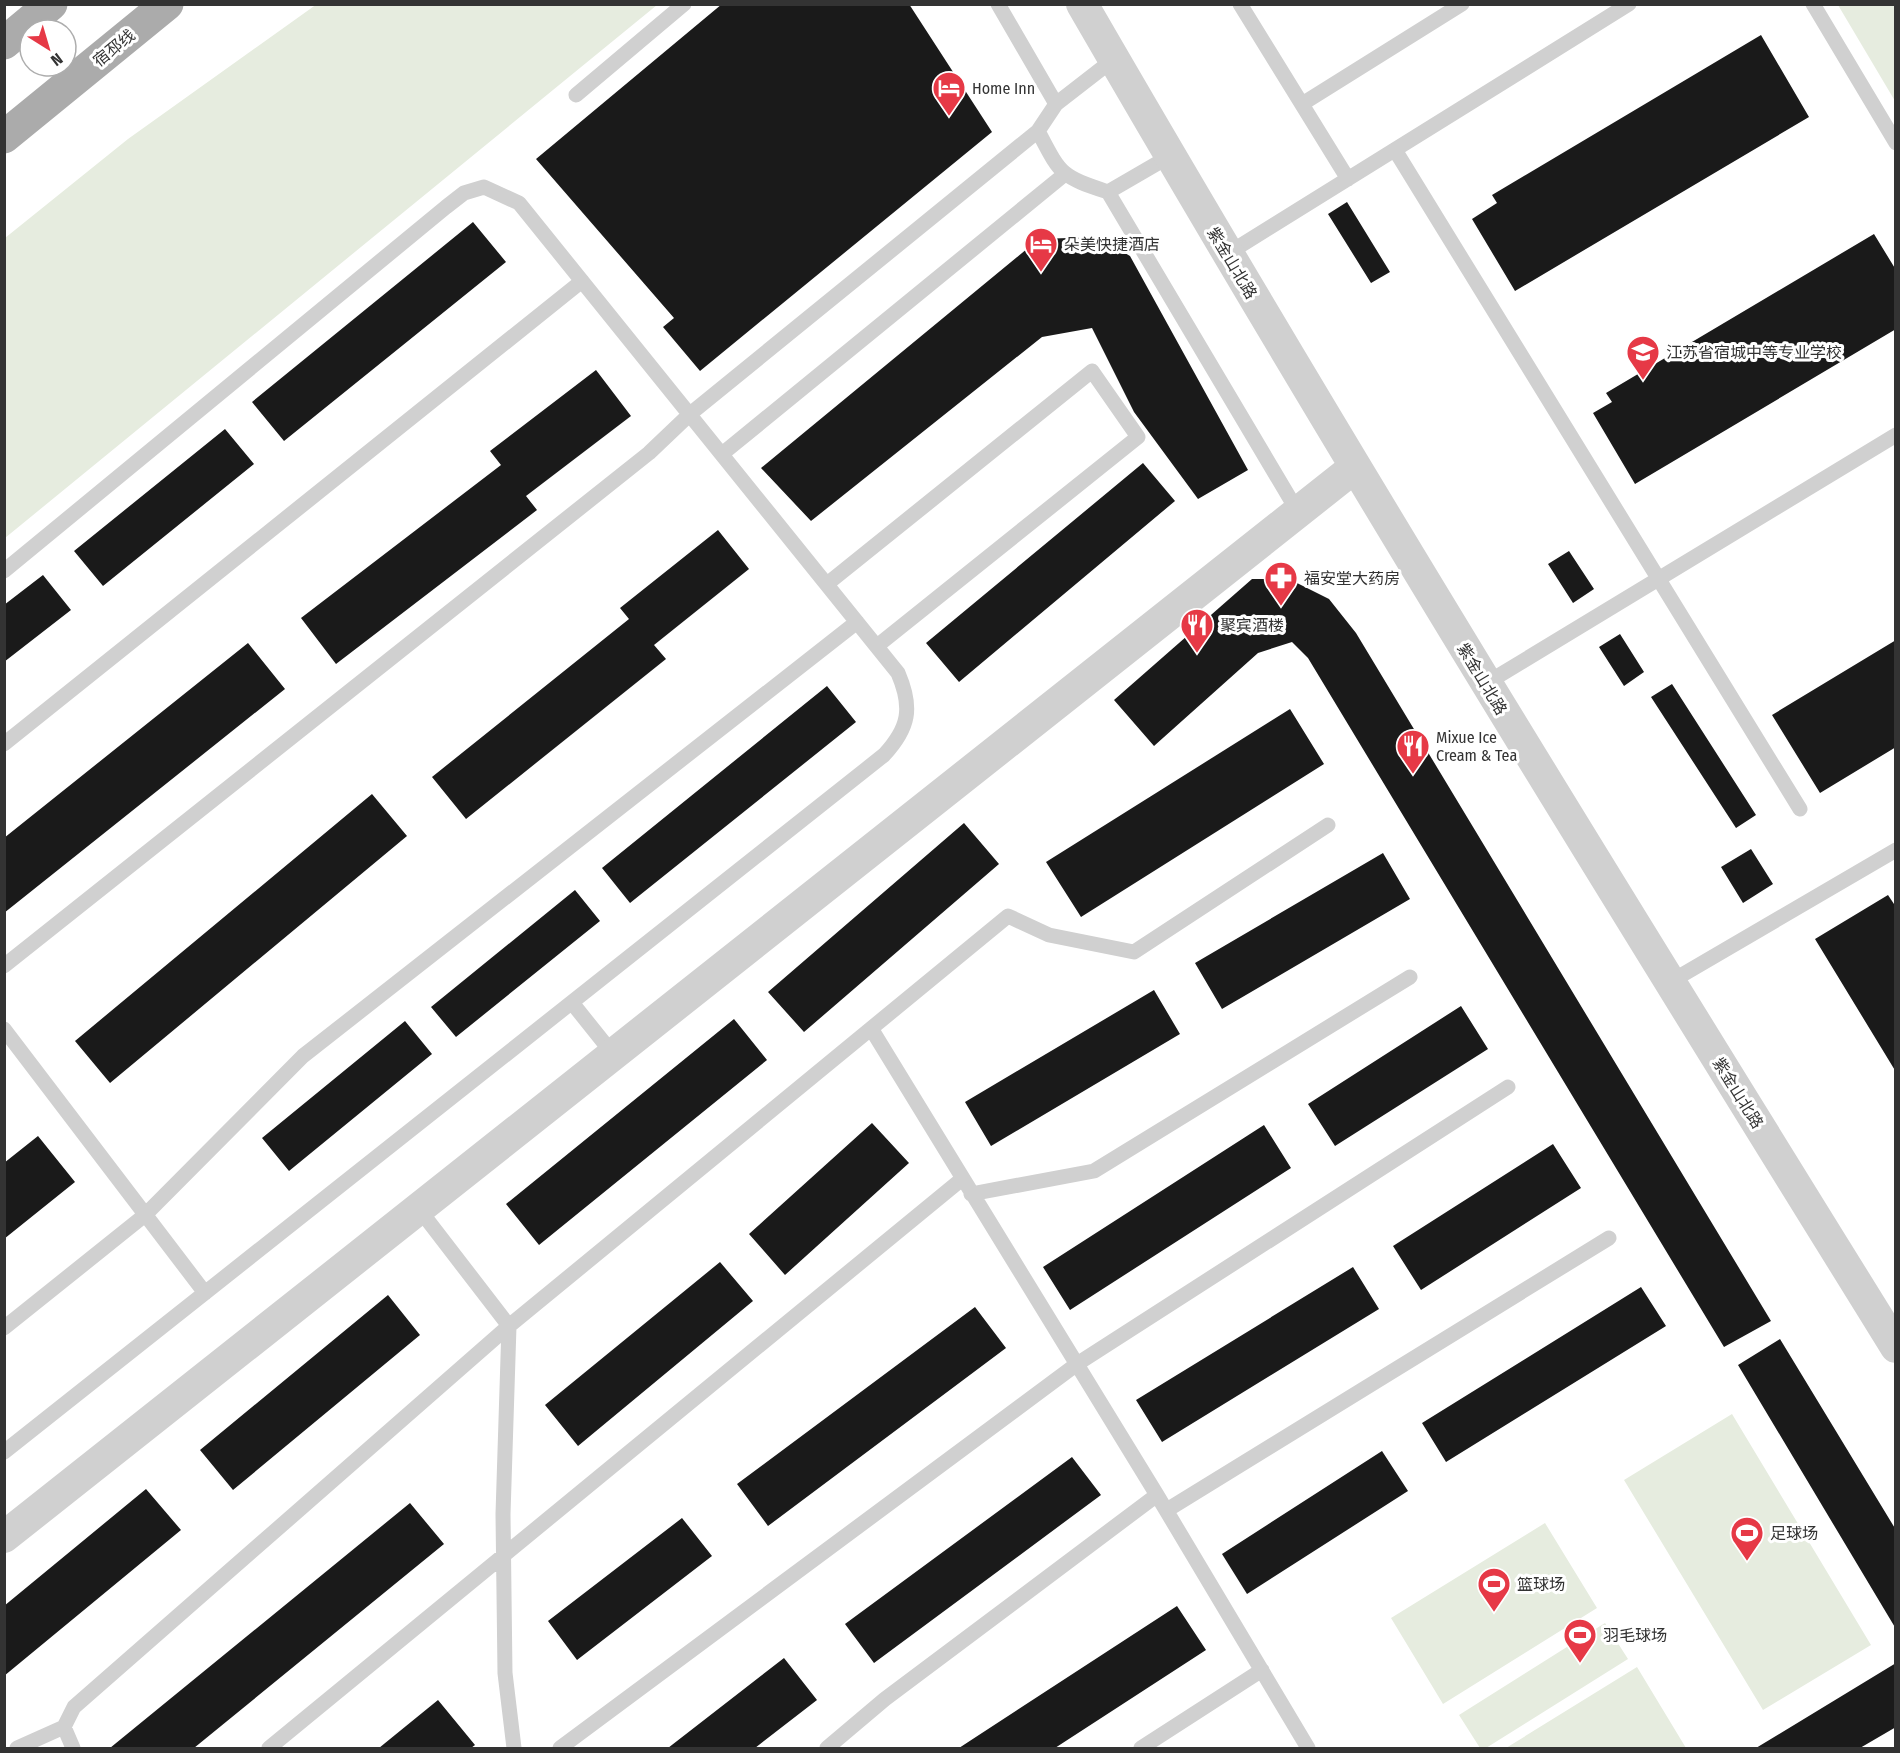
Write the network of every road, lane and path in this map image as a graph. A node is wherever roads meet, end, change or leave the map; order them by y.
1 (51, 4) edge
2 (167, 4) edge
3 (684, 4) edge
4 (998, 4) edge
5 (1082, 4) edge
6 (1240, 4) edge
7 (1462, 4) edge
8 (1629, 4) edge
9 (1813, 4) edge
10 (4, 43) edge
11 (1114, 59) junction
12 (576, 95) dead end
13 (1056, 104) junction
14 (1302, 104) junction
15 (1038, 131) junction
16 (4, 137) edge
17 (1896, 143) edge
18 (1395, 150) junction
19 (1170, 156) junction
20 (1065, 174) junction
21 (1347, 179) junction
22 (1108, 192) junction
23 (1227, 254) junction
24 (582, 281) junction
25 (690, 414) junction
26 (1896, 435) edge
27 (722, 454) junction
28 (1355, 467) junction
29 (1298, 512) junction
30 (4, 571) edge
31 (1659, 579) junction
32 (827, 584) junction
33 (857, 622) junction
34 (877, 646) junction
35 (1485, 684) junction
36 (4, 744) edge
37 (1800, 809) dead end
38 (1328, 825) dead end
39 (1896, 850) edge
40 (4, 966) edge
41 (1410, 977) dead end
42 (1670, 982) junction
43 (573, 1004) junction
44 (4, 1029) edge
45 (872, 1030) junction
46 (613, 1054) junction
47 (1508, 1087) dead end
48 (962, 1179) junction
49 (972, 1194) junction
50 (419, 1209) junction
51 (145, 1215) junction
52 (1609, 1238) dead end
53 (205, 1293) junction
54 (509, 1326) junction
55 (4, 1328) edge
56 (1896, 1347) edge
57 (1077, 1364) junction
58 (4, 1452) edge
59 (1157, 1495) junction
60 (1167, 1510) junction
61 (4, 1537) edge
62 (503, 1555) junction
63 (1262, 1670) junction
64 (64, 1727) junction
65 (17, 1749) edge
66 (73, 1749) edge
67 (268, 1749) edge
68 (514, 1749) edge
69 (560, 1749) edge
70 (827, 1749) edge
71 (1141, 1749) edge
72 (1308, 1749) edge

1 - 10 main road
2 - 16 main road, 宿邳线
3 - 12 lane
4 - 13 lane
5 - 11 street, 紫金山北路
6 - 14 lane
7 - 14 lane
8 - 18 lane
9 - 17 lane
11 - 13 lane
11 - 19 street, 紫金山北路
13 - 15 lane
14 - 21 lane
15 - 20 lane
15 - 25 lane
18 - 21 lane
18 - 31 lane
19 - 22 lane
19 - 23 street, 紫金山北路
20 - 22 lane
20 - 27 lane
21 - 23 lane
22 - 29 lane
23 - 28 street, 紫金山北路
24 - 25 lane
24 - 30 lane
24 - 36 lane
25 - 27 lane
25 - 40 lane
26 - 31 lane
27 - 32 lane
28 - 29 street
28 - 35 street, 紫金山北路
29 - 46 street
31 - 35 lane
31 - 37 lane
32 - 33 lane
32 - 34 lane
33 - 34 lane
33 - 51 lane
34 - 43 lane
35 - 42 street, 紫金山北路
38 - 45 lane
39 - 42 lane
41 - 49 lane
42 - 56 street, 紫金山北路
43 - 46 lane
43 - 53 lane
44 - 51 lane
45 - 48 lane
45 - 54 lane
46 - 50 street
47 - 57 lane
48 - 49 lane
48 - 62 lane
49 - 57 lane
50 - 54 lane
50 - 61 street
51 - 53 lane
51 - 55 lane
52 - 60 lane
53 - 58 lane
54 - 62 lane
54 - 64 lane
57 - 59 lane
57 - 69 lane
59 - 60 lane
59 - 70 lane
60 - 63 lane
62 - 67 lane
62 - 68 lane
63 - 71 lane
63 - 72 lane
64 - 65 lane
64 - 66 lane

